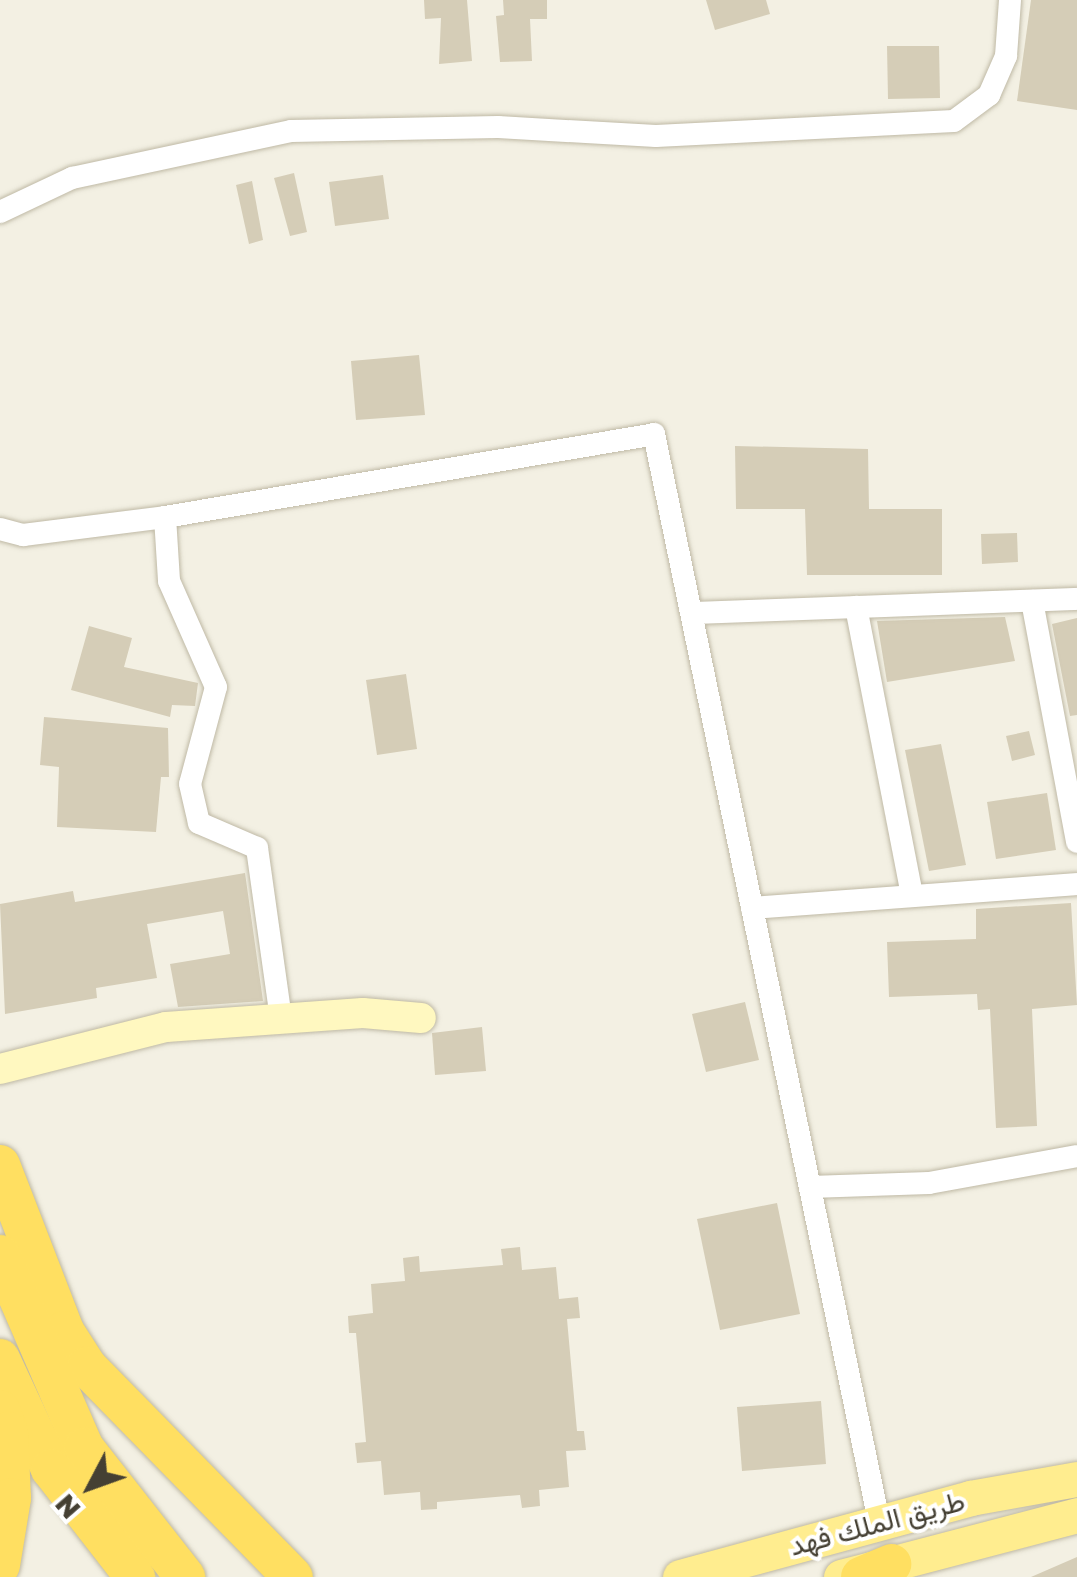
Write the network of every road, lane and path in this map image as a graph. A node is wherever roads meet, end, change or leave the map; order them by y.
1 (1010, 0) edge
2 (0, 212) edge
3 (165, 516) junction
4 (0, 529) edge
5 (1077, 600) edge
6 (1032, 601) junction
7 (856, 608) junction
8 (692, 614) junction
9 (1077, 842) edge
10 (1077, 884) edge
11 (912, 896) junction
12 (752, 908) junction
13 (421, 1018) dead end
14 (281, 1019) junction
15 (0, 1069) edge
16 (1077, 1156) edge
17 (0, 1165) edge
18 (810, 1186) junction
19 (0, 1255) edge
20 (0, 1359) edge
21 (0, 1410) edge
22 (1077, 1479) edge
23 (1077, 1515) edge
24 (879, 1521) junction
25 (0, 1566) edge
26 (876, 1571) edge
27 (135, 1577) edge
28 (186, 1577) edge
29 (294, 1577) edge
30 (680, 1577) edge
31 (841, 1577) edge

1 - 2 street
3 - 4 street
3 - 8 street
3 - 14 street
5 - 6 street
6 - 7 street
6 - 9 street
7 - 8 street
7 - 11 street
8 - 12 street
10 - 11 street
11 - 12 street
12 - 18 street
13 - 14 street
14 - 15 street
16 - 18 street
17 - 29 highway
18 - 24 street
19 - 28 highway
20 - 27 highway
21 - 25 highway
22 - 24 main road, طريق الملك فهد
23 - 26 main road, طريق الملك فهد
24 - 30 main road, طريق الملك فهد
26 - 31 main road, طريق الملك فهد

